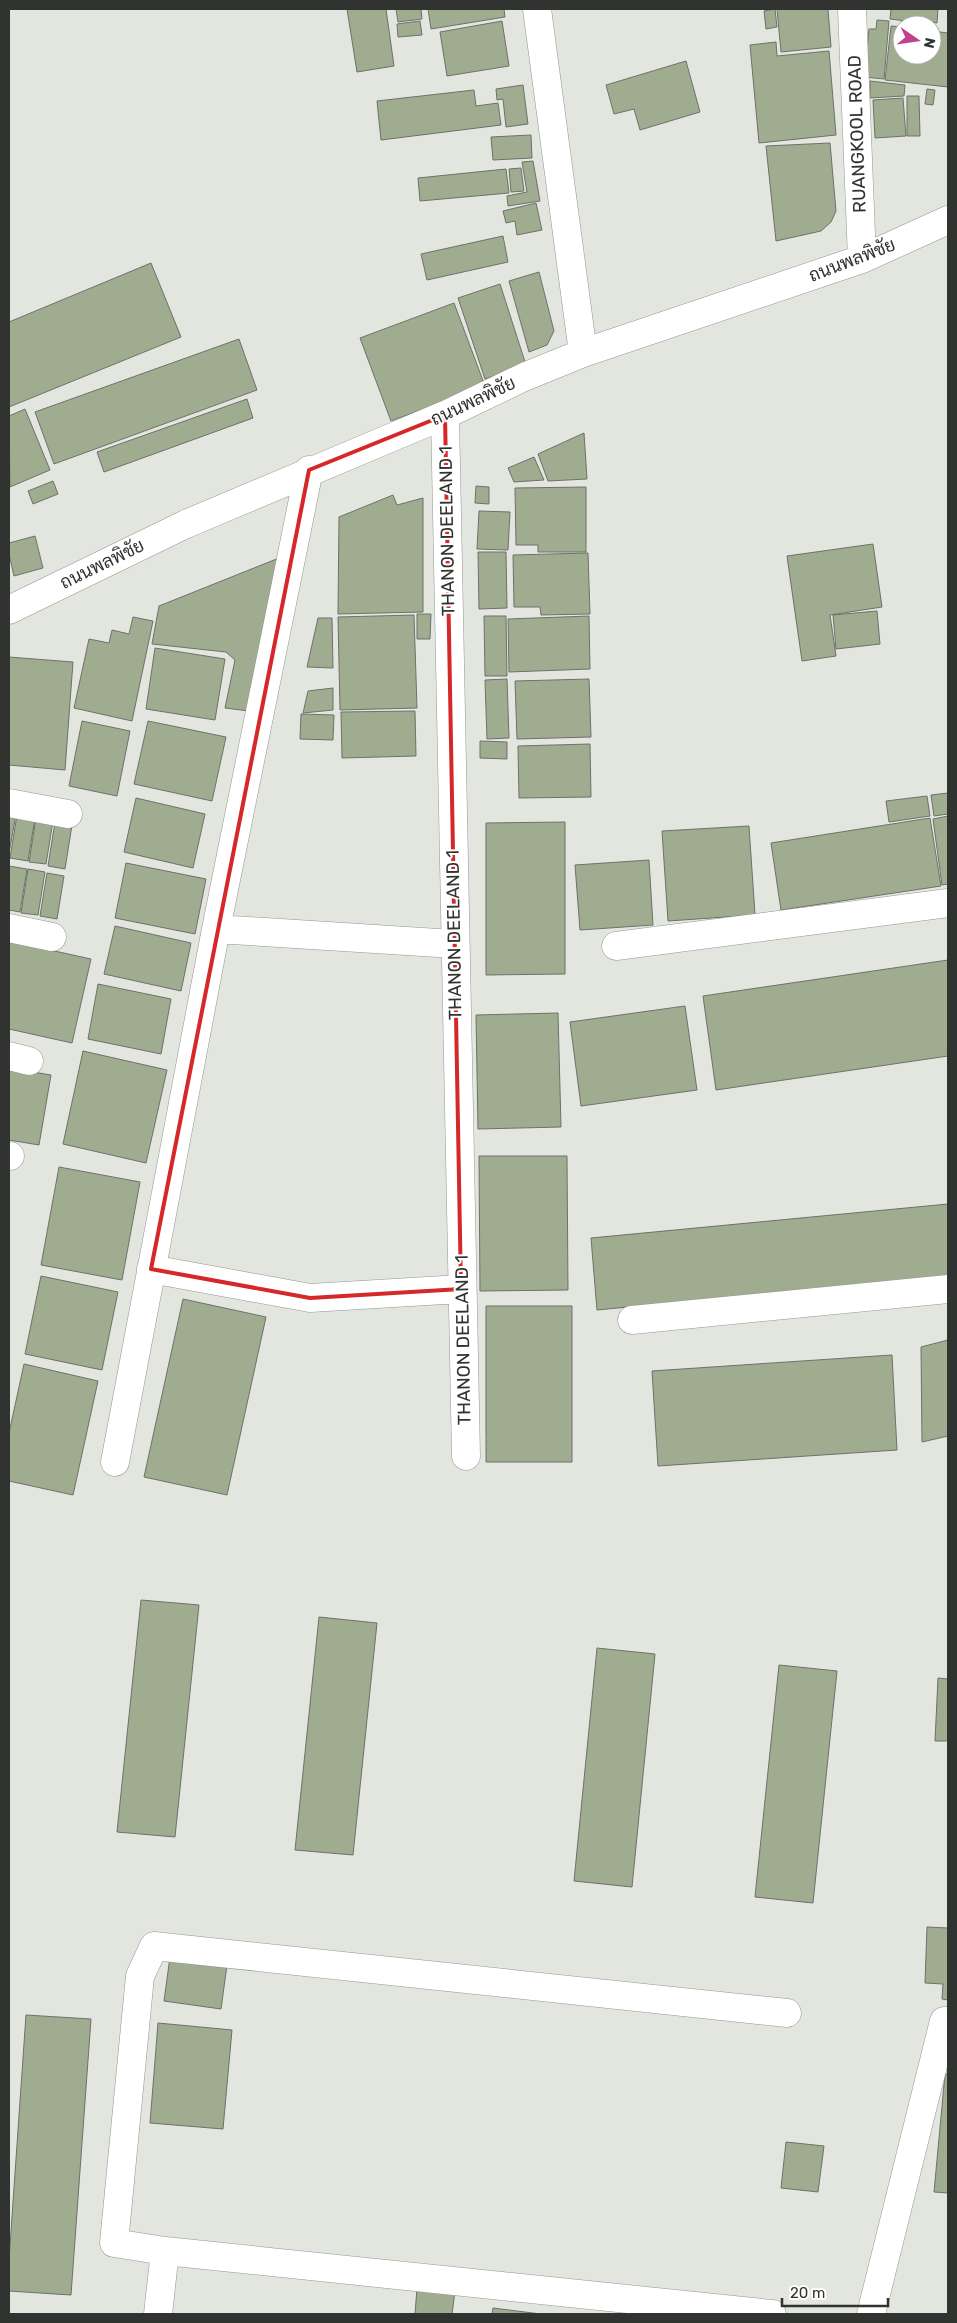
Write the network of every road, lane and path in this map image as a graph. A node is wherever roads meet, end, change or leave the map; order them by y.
1 (537, 9) edge
2 (852, 9) edge
3 (948, 220) edge
4 (862, 259) junction
5 (583, 353) junction
6 (444, 415) junction
7 (309, 470) junction
8 (9, 610) edge
9 (9, 803) edge
10 (68, 814) dead end
11 (948, 903) edge
12 (9, 928) edge
13 (216, 929) junction
14 (52, 937) dead end
15 (454, 944) junction
16 (616, 946) dead end
17 (151, 1269) junction
18 (461, 1289) junction
19 (948, 1289) edge
20 (632, 1320) dead end
21 (466, 1456) dead end
22 (115, 1462) dead end
23 (787, 2014) dead end
24 (948, 2021) edge
25 (165, 2250) junction
26 (158, 2314) edge
27 (772, 2314) edge
28 (871, 2314) edge

1 - 5 street
2 - 4 street, RUANGKOOL ROAD
3 - 4 street, ถนนพลพิชัย
4 - 5 street, ถนนพลพิชัย
5 - 6 street, ถนนพลพิชัย
6 - 7 street, ถนนพลพิชัย
6 - 15 street, THANON DEELAND 1
7 - 8 street, ถนนพลพิชัย
7 - 13 street
9 - 10 street
11 - 16 street
12 - 14 street
13 - 15 street
13 - 17 street
15 - 18 street, THANON DEELAND 1
17 - 18 street
17 - 22 street
18 - 21 street, THANON DEELAND 1
19 - 20 street
23 - 25 street
24 - 28 street
25 - 26 street
25 - 27 street

